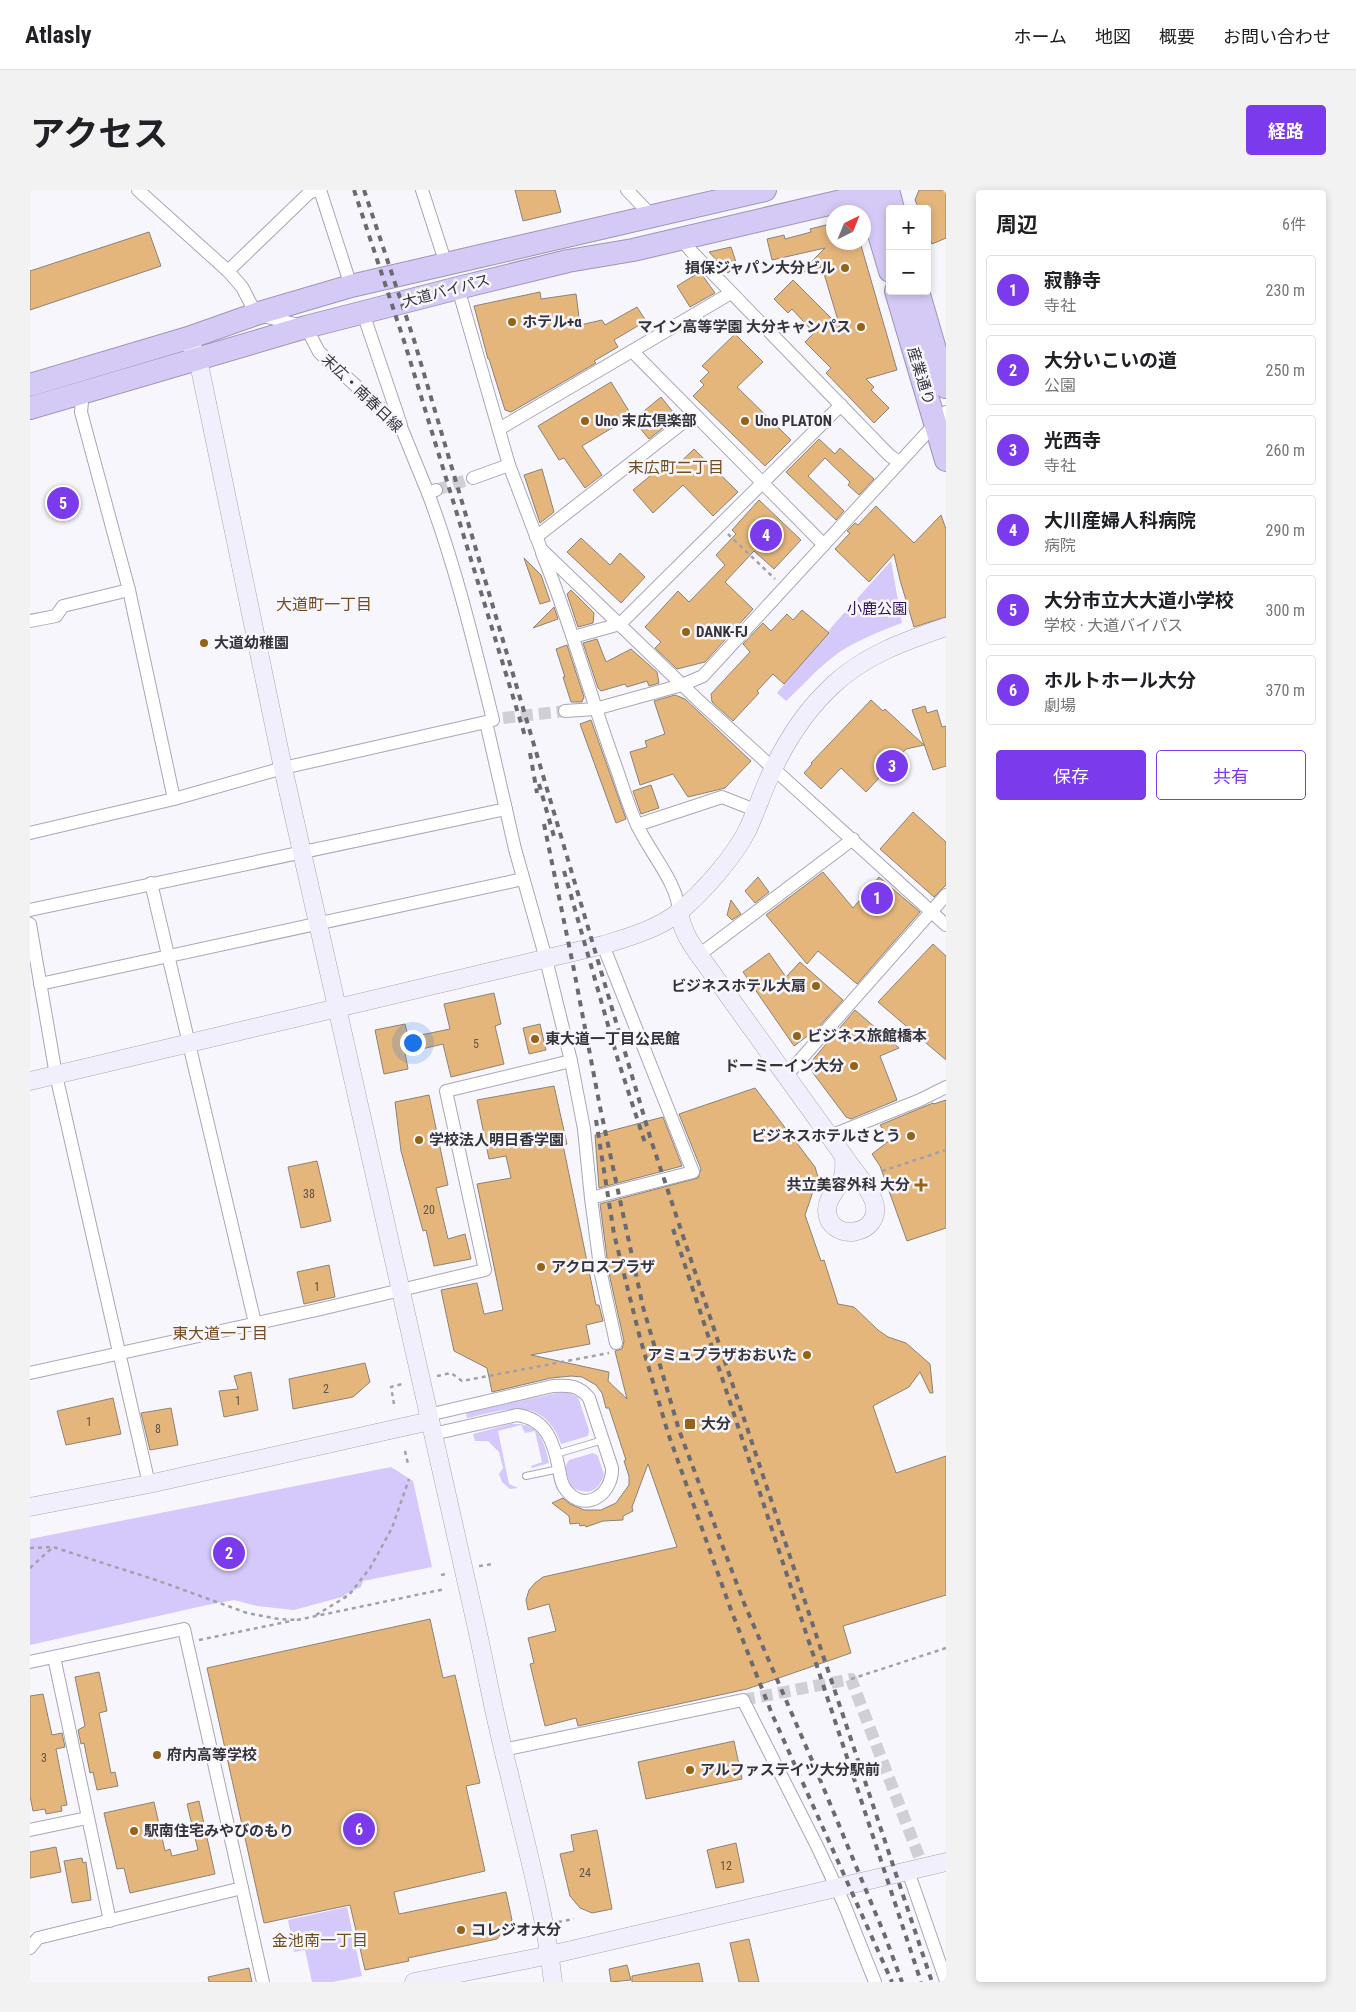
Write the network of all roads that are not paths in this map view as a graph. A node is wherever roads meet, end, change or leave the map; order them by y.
1 (138, 190) edge
2 (318, 190) edge
3 (422, 190) edge
4 (627, 190) edge
5 (766, 190) edge
6 (874, 191) edge
7 (721, 195) edge
8 (889, 205) edge
9 (653, 217) junction
10 (681, 238) junction
11 (886, 251) edge
12 (446, 264) junction
13 (228, 271) junction
14 (351, 286) junction
15 (458, 288) junction
16 (731, 293) junction
17 (897, 295) edge
18 (919, 295) edge
19 (363, 313) junction
20 (256, 314) junction
21 (306, 327) junction
22 (188, 338) junction
23 (632, 351) junction
24 (198, 359) junction
25 (30, 385) edge
26 (946, 387) edge
27 (83, 392) junction
28 (841, 405) junction
29 (30, 408) edge
30 (694, 414) junction
31 (941, 418) edge
32 (402, 427) junction
33 (499, 429) junction
34 (946, 460) edge
35 (900, 462) junction
36 (509, 465) junction
37 (473, 478) tunnel mouth
38 (762, 482) junction
39 (538, 543) junction
40 (824, 546) junction
41 (129, 590) junction
42 (30, 621) edge
43 (620, 624) junction
44 (946, 626) edge
45 (573, 637) junction
46 (682, 685) junction
47 (595, 709) junction
48 (565, 711) tunnel mouth
49 (494, 720) junction
50 (283, 768) junction
51 (773, 768) junction
52 (174, 799) junction
53 (506, 808) junction
54 (755, 810) junction
55 (637, 825) junction
56 (30, 833) edge
57 (853, 839) junction
58 (302, 852) junction
59 (523, 879) junction
60 (151, 883) junction
61 (946, 895) edge
62 (30, 910) edge
63 (932, 911) junction
64 (679, 912) junction
65 (318, 922) junction
66 (30, 924) edge
67 (946, 925) edge
68 (603, 945) junction
69 (699, 955) junction
70 (168, 956) junction
71 (546, 959) junction
72 (40, 984) junction
73 (338, 1008) junction
74 (188, 1043) junction
75 (571, 1061) junction
76 (56, 1075) junction
77 (786, 1076) junction
78 (30, 1081) edge
79 (946, 1087) edge
80 (830, 1136) junction
81 (844, 1156) dead end
82 (591, 1198) junction
83 (400, 1289) junction
84 (255, 1323) junction
85 (616, 1348) road end
86 (119, 1353) junction
87 (30, 1373) edge
88 (431, 1423) junction
89 (603, 1440) junction
90 (556, 1454) junction
91 (559, 1469) junction
92 (526, 1476) dead end
93 (149, 1484) junction
94 (30, 1507) edge
95 (54, 1657) junction
96 (30, 1662) edge
97 (503, 1750) junction
98 (87, 1818) junction
99 (30, 1830) edge
100 (946, 1862) edge
101 (908, 1871) junction
102 (242, 1888) junction
103 (836, 1888) junction
104 (110, 1921) junction
105 (30, 1948) edge
106 (550, 1955) junction
107 (946, 1981) edge
108 (262, 1982) edge
109 (414, 1982) edge
110 (553, 1982) edge
111 (875, 1982) edge

1 - 13 street
2 - 13 street
2 - 14 street
3 - 12 street
4 - 9 street
5 - 7 highway, 大道バイパス
6 - 8 highway
6 - 10 highway, 大道バイパス
6 - 11 highway
7 - 9 highway, 大道バイパス
9 - 12 highway, 大道バイパス
10 - 15 highway, 大道バイパス
10 - 16 street
12 - 14 highway, 大道バイパス
13 - 20 street
14 - 20 highway, 大道バイパス
15 - 19 highway, 大道バイパス
15 - 33 street
16 - 23 street
16 - 28 street
17 - 31 highway, 産業通り
18 - 26 highway, 産業通り
19 - 21 highway, 大道バイパス
19 - 32 street
20 - 21 street
20 - 22 highway, 大道バイパス
21 - 24 highway, 大道バイパス
21 - 32 street, 末広・南春日線
22 - 24 street
22 - 25 highway, 大道バイパス
23 - 30 street
23 - 33 street
24 - 27 highway, 大道バイパス
24 - 50 street
27 - 29 highway, 大道バイパス
27 - 41 street
28 - 35 street
28 - 38 street
30 - 38 street
30 - 39 street
31 - 34 highway, 産業通り
31 - 35 street
32 - 49 street, 末広・南春日線
33 - 36 street
35 - 40 street
36 - 37 street
36 - 39 street
38 - 40 street
38 - 43 street
39 - 43 street
39 - 45 street
40 - 46 street
41 - 42 street
41 - 52 street
43 - 45 street
43 - 46 street
44 - 51 street
45 - 47 street
46 - 47 street
46 - 51 street
47 - 48 street
47 - 55 street
49 - 50 street
49 - 53 street, 末広・南春日線
50 - 52 street
50 - 58 street
51 - 54 street
51 - 57 street
52 - 56 street
53 - 58 street
53 - 59 street, 末広・南春日線
54 - 55 street
54 - 64 street
55 - 64 street
57 - 63 street
57 - 69 street
58 - 60 street
58 - 65 street
59 - 65 street
59 - 71 street, 末広・南春日線
60 - 62 street
60 - 70 street
61 - 63 street
63 - 67 street
63 - 77 street
64 - 68 street
64 - 69 street
65 - 70 street
65 - 73 street
66 - 72 street
68 - 71 street
68 - 82 street
69 - 77 street
70 - 72 street
70 - 74 street
71 - 73 street
71 - 75 street, 末広・南春日線
72 - 76 street
73 - 74 street
73 - 83 street
74 - 76 street
74 - 84 street
75 - 82 street, 末広・南春日線
75 - 83 street
76 - 78 street
76 - 86 street
77 - 80 street
79 - 80 street
80 - 81 street
82 - 85 street, 末広・南春日線
83 - 84 street
83 - 88 street
84 - 86 street
86 - 87 street
86 - 93 street
88 - 89 street
88 - 90 street
88 - 93 street
88 - 97 street
89 - 90 lane
89 - 91 street
90 - 91 street
91 - 92 lane
93 - 94 street
95 - 96 street
95 - 98 street
95 - 102 street
97 - 103 street
97 - 106 street
98 - 99 street
98 - 104 street
100 - 101 street
101 - 103 street
101 - 107 street
102 - 104 street
102 - 108 street
103 - 106 street
103 - 111 street
104 - 105 street
106 - 109 street
106 - 110 street

